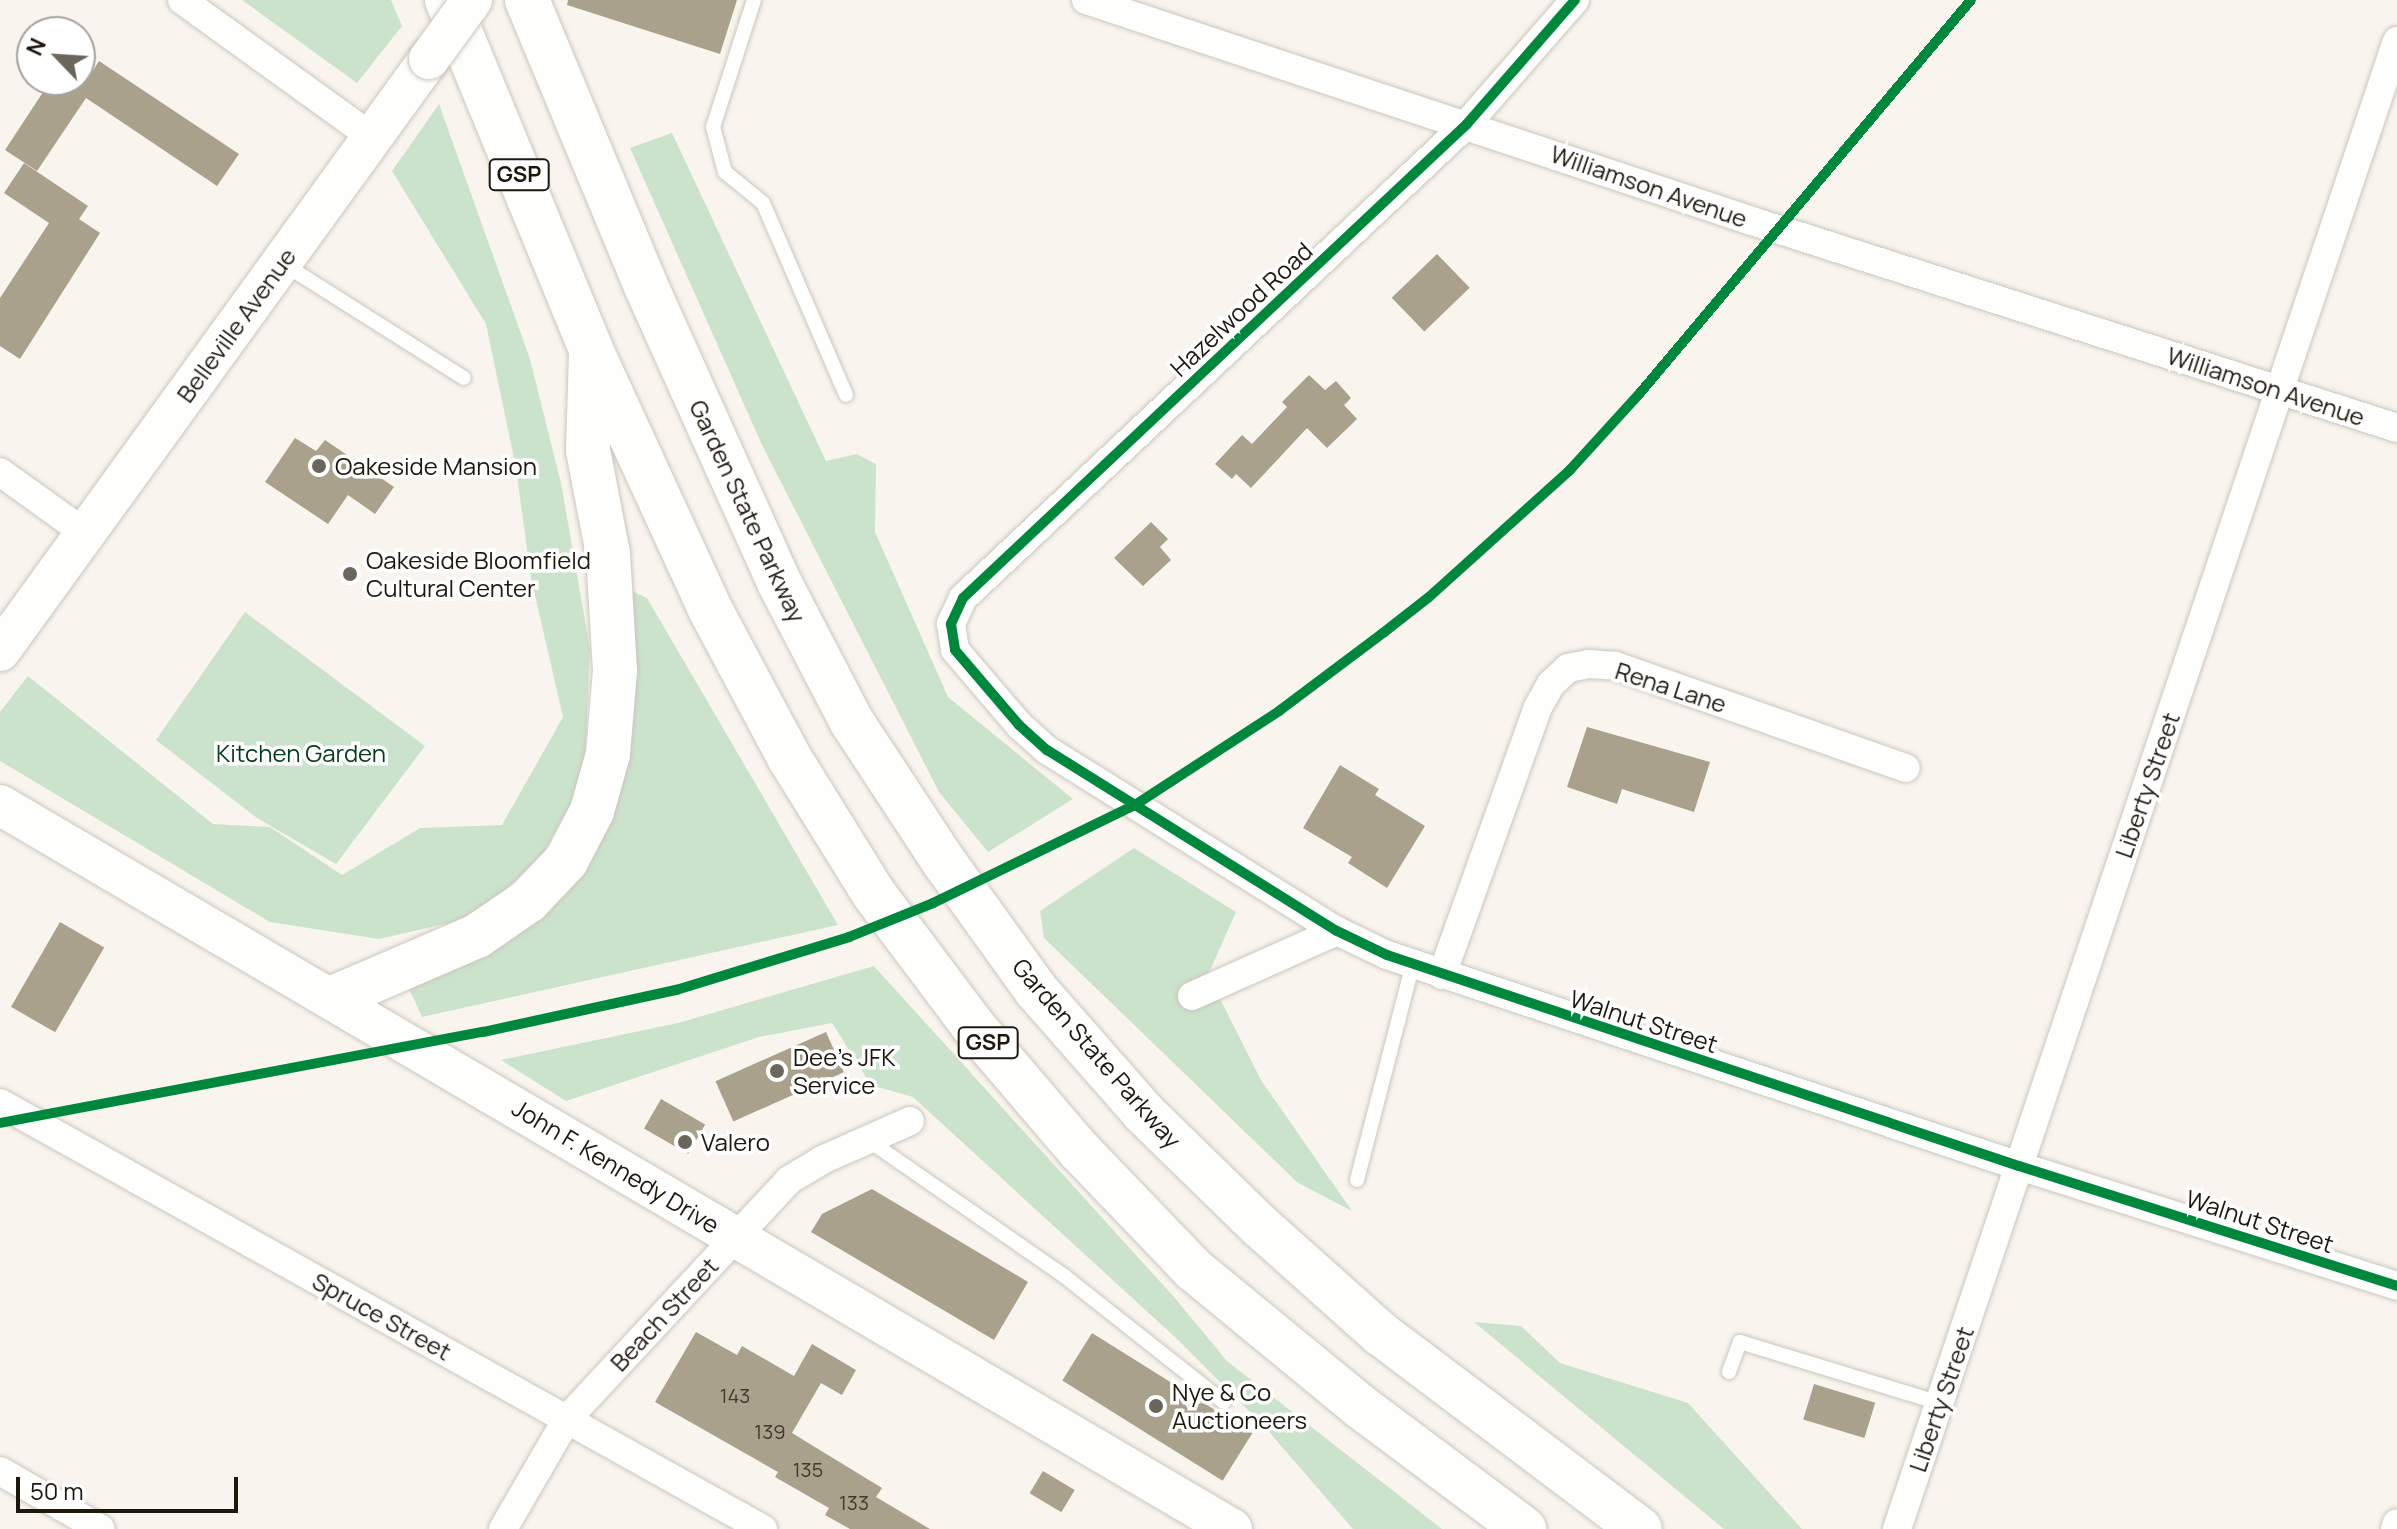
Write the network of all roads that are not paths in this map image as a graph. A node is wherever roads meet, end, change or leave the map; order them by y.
1 (182, 0) edge
2 (447, 0) edge
3 (472, 0) edge
4 (527, 0) edge
5 (754, 0) edge
6 (1086, 0) edge
7 (1575, 0) edge
8 (2397, 41) edge
9 (1467, 124) junction
10 (373, 138) junction
11 (281, 263) junction
12 (591, 350) junction
13 (464, 378) dead end
14 (2280, 391) junction
15 (846, 395) dead end
16 (2397, 428) edge
17 (0, 472) edge
18 (85, 533) junction
19 (955, 650) joint
20 (0, 651) edge
21 (1906, 768) dead end
22 (0, 805) edge
23 (1337, 931) junction
24 (1413, 964) junction
25 (1442, 975) junction
26 (1192, 996) dead end
27 (333, 998) junction
28 (0, 1103) edge
29 (910, 1121) dead end
30 (868, 1140) junction
31 (2019, 1166) junction
32 (1357, 1180) dead end
33 (735, 1237) junction
34 (2397, 1286) edge
35 (1729, 1372) dead end
36 (1224, 1402) dead end
37 (1939, 1403) junction
38 (567, 1419) junction
39 (0, 1471) edge
40 (2397, 1523) edge
41 (101, 1529) edge
42 (503, 1529) edge
43 (763, 1529) edge
44 (1232, 1529) edge
45 (1524, 1529) edge
46 (1640, 1529) edge
47 (1897, 1529) edge
48 (2395, 1529) edge

1 - 10 street
2 - 12 highway, GSP
3 - 10 main road, Belleville Avenue, bridge
4 - 46 highway, Garden State Parkway / GSP
5 - 15 lane
6 - 9 street, Williamson Avenue
7 - 9 street, Hazelwood Road
8 - 14 street, Liberty Street
9 - 14 street, Williamson Avenue
9 - 19 street, Hazelwood Road
10 - 11 main road, Belleville Avenue
11 - 13 lane
11 - 18 main road, Belleville Avenue
12 - 27 highway
12 - 45 highway, GSP
14 - 16 street, Williamson Avenue
14 - 31 street, Liberty Street
17 - 18 street
18 - 20 main road, Belleville Avenue
19 - 23 street, Walnut Street
21 - 25 street, Rena Lane
22 - 27 main road, John F. Kennedy Drive
23 - 24 street, Walnut Street
23 - 26 street
24 - 25 street, Walnut Street
24 - 32 lane
25 - 31 street, Walnut Street
27 - 33 main road, John F. Kennedy Drive
28 - 38 street, Spruce Street
29 - 30 street, Beach Street
30 - 33 street, Beach Street
30 - 36 lane
31 - 34 street, Walnut Street
31 - 37 street, Liberty Street
33 - 38 street, Beach Street
33 - 44 main road, John F. Kennedy Drive
35 - 37 lane
37 - 47 street, Liberty Street
38 - 42 street, Beach Street
38 - 43 street, Spruce Street
39 - 41 street
40 - 48 street

